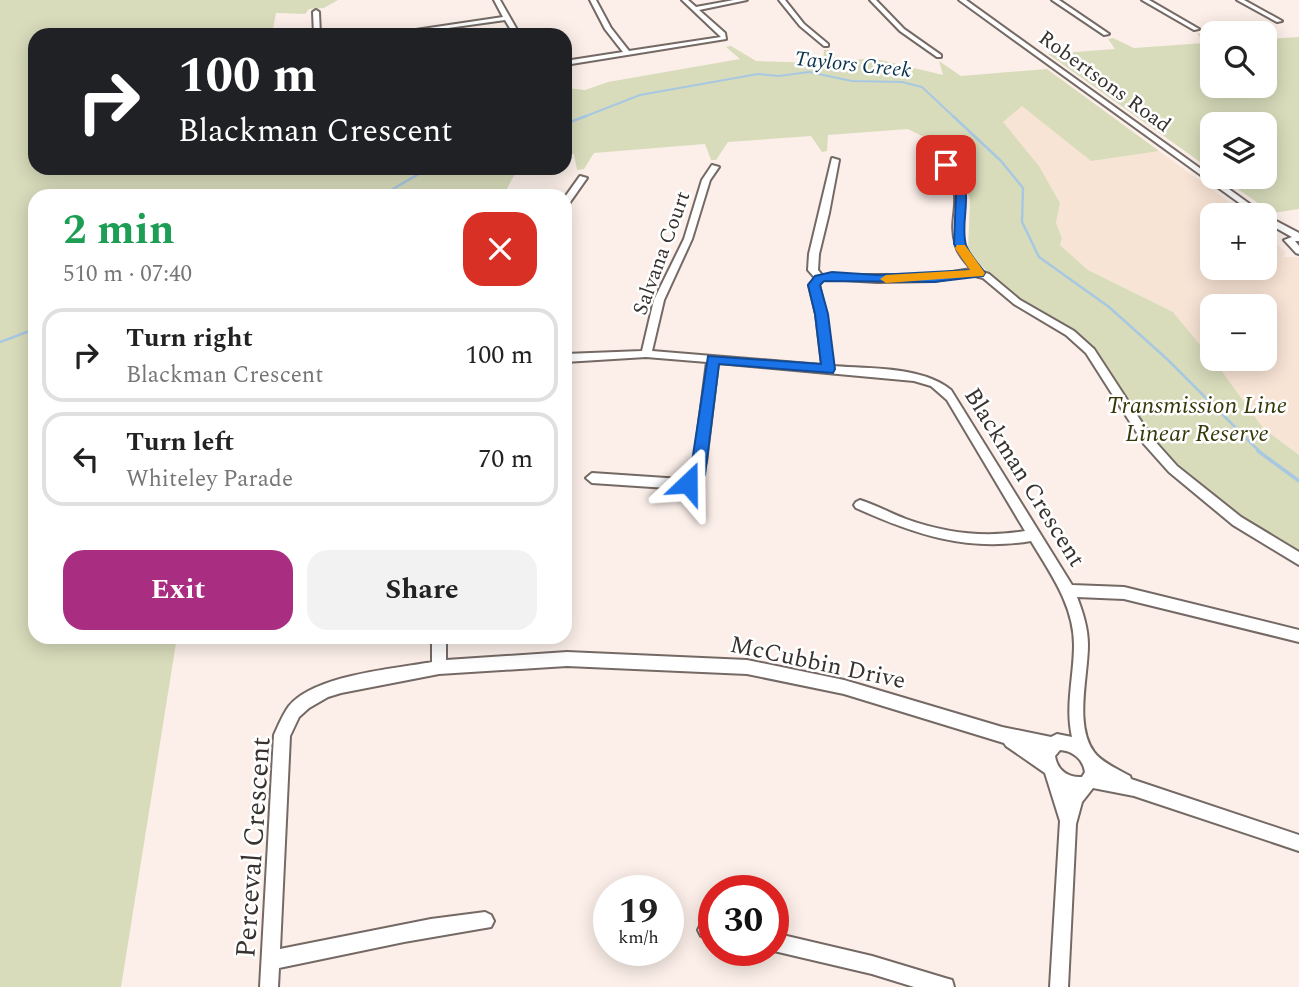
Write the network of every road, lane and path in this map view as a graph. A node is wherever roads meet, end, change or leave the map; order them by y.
1 (497, 0) edge
2 (593, 0) edge
3 (685, 0) edge
4 (744, 0) edge
5 (782, 0) edge
6 (873, 0) edge
7 (962, 0) edge
8 (1055, 0) edge
9 (1145, 0) edge
10 (1240, 0) edge
11 (694, 9) junction
12 (316, 12) dead end
13 (506, 18) junction
14 (1279, 21) dead end
15 (317, 28) edge
16 (446, 28) edge
17 (512, 28) edge
18 (1196, 29) dead end
19 (1106, 34) dead end
20 (825, 45) dead end
21 (627, 53) junction
22 (939, 56) dead end
23 (572, 61) edge
24 (835, 160) dead end
25 (946, 165) dead end
26 (715, 167) dead end
27 (583, 178) dead end
28 (572, 193) edge
29 (1245, 203) edge
30 (1277, 224) edge
31 (1277, 229) edge
32 (1299, 237) edge
33 (1288, 240) junction
34 (1299, 251) edge
35 (979, 273) junction
36 (820, 278) junction
37 (646, 354) junction
38 (572, 358) edge
39 (713, 359) junction
40 (828, 369) junction
41 (592, 478) dead end
42 (860, 505) dead end
43 (1033, 535) junction
44 (1299, 559) edge
45 (1068, 591) junction
46 (1299, 636) edge
47 (439, 644) edge
48 (439, 667) junction
49 (294, 712) joint
50 (1074, 717) junction
51 (1002, 735) junction
52 (1055, 743) junction
53 (1089, 758) junction
54 (1051, 770) junction
55 (1089, 782) junction
56 (1134, 788) junction
57 (1068, 824) junction
58 (1299, 843) edge
59 (485, 921) dead end
60 (789, 946) edge
61 (271, 960) junction
62 (269, 987) edge
63 (945, 987) edge
64 (1059, 987) edge

1 - 13 street
2 - 21 street
3 - 11 street
4 - 11 street
5 - 20 street
6 - 22 street
7 - 29 street, Robertsons Road
8 - 19 street
9 - 18 street
10 - 14 street
11 - 21 street
12 - 15 street
13 - 16 street
13 - 17 street
21 - 23 street
24 - 36 street
25 - 35 street
26 - 37 street, Salvana Court
27 - 28 street
30 - 32 street, Robertsons Road
31 - 33 street, Robertsons Road
32 - 33 street
33 - 34 street, Robertsons Road
35 - 36 street
35 - 44 street
36 - 40 street
37 - 38 street, Blackman Crescent
37 - 39 street, Blackman Crescent
39 - 40 street, Blackman Crescent
39 - 41 street
40 - 43 street, Blackman Crescent
42 - 43 street
43 - 45 street, Blackman Crescent
45 - 46 street
45 - 50 street, Blackman Crescent
47 - 48 street
48 - 49 street, McCubbin Drive
48 - 51 street, McCubbin Drive
49 - 61 street, Perceval Crescent
50 - 52 street
50 - 53 street, Blackman Crescent
51 - 52 street, McCubbin Drive
51 - 54 street, McCubbin Drive
52 - 53 street
52 - 54 street
53 - 55 street
53 - 56 street
54 - 55 street
54 - 57 street
55 - 56 street
55 - 57 street
56 - 58 street
57 - 64 street
59 - 61 street
60 - 63 street
61 - 62 street, Perceval Crescent

